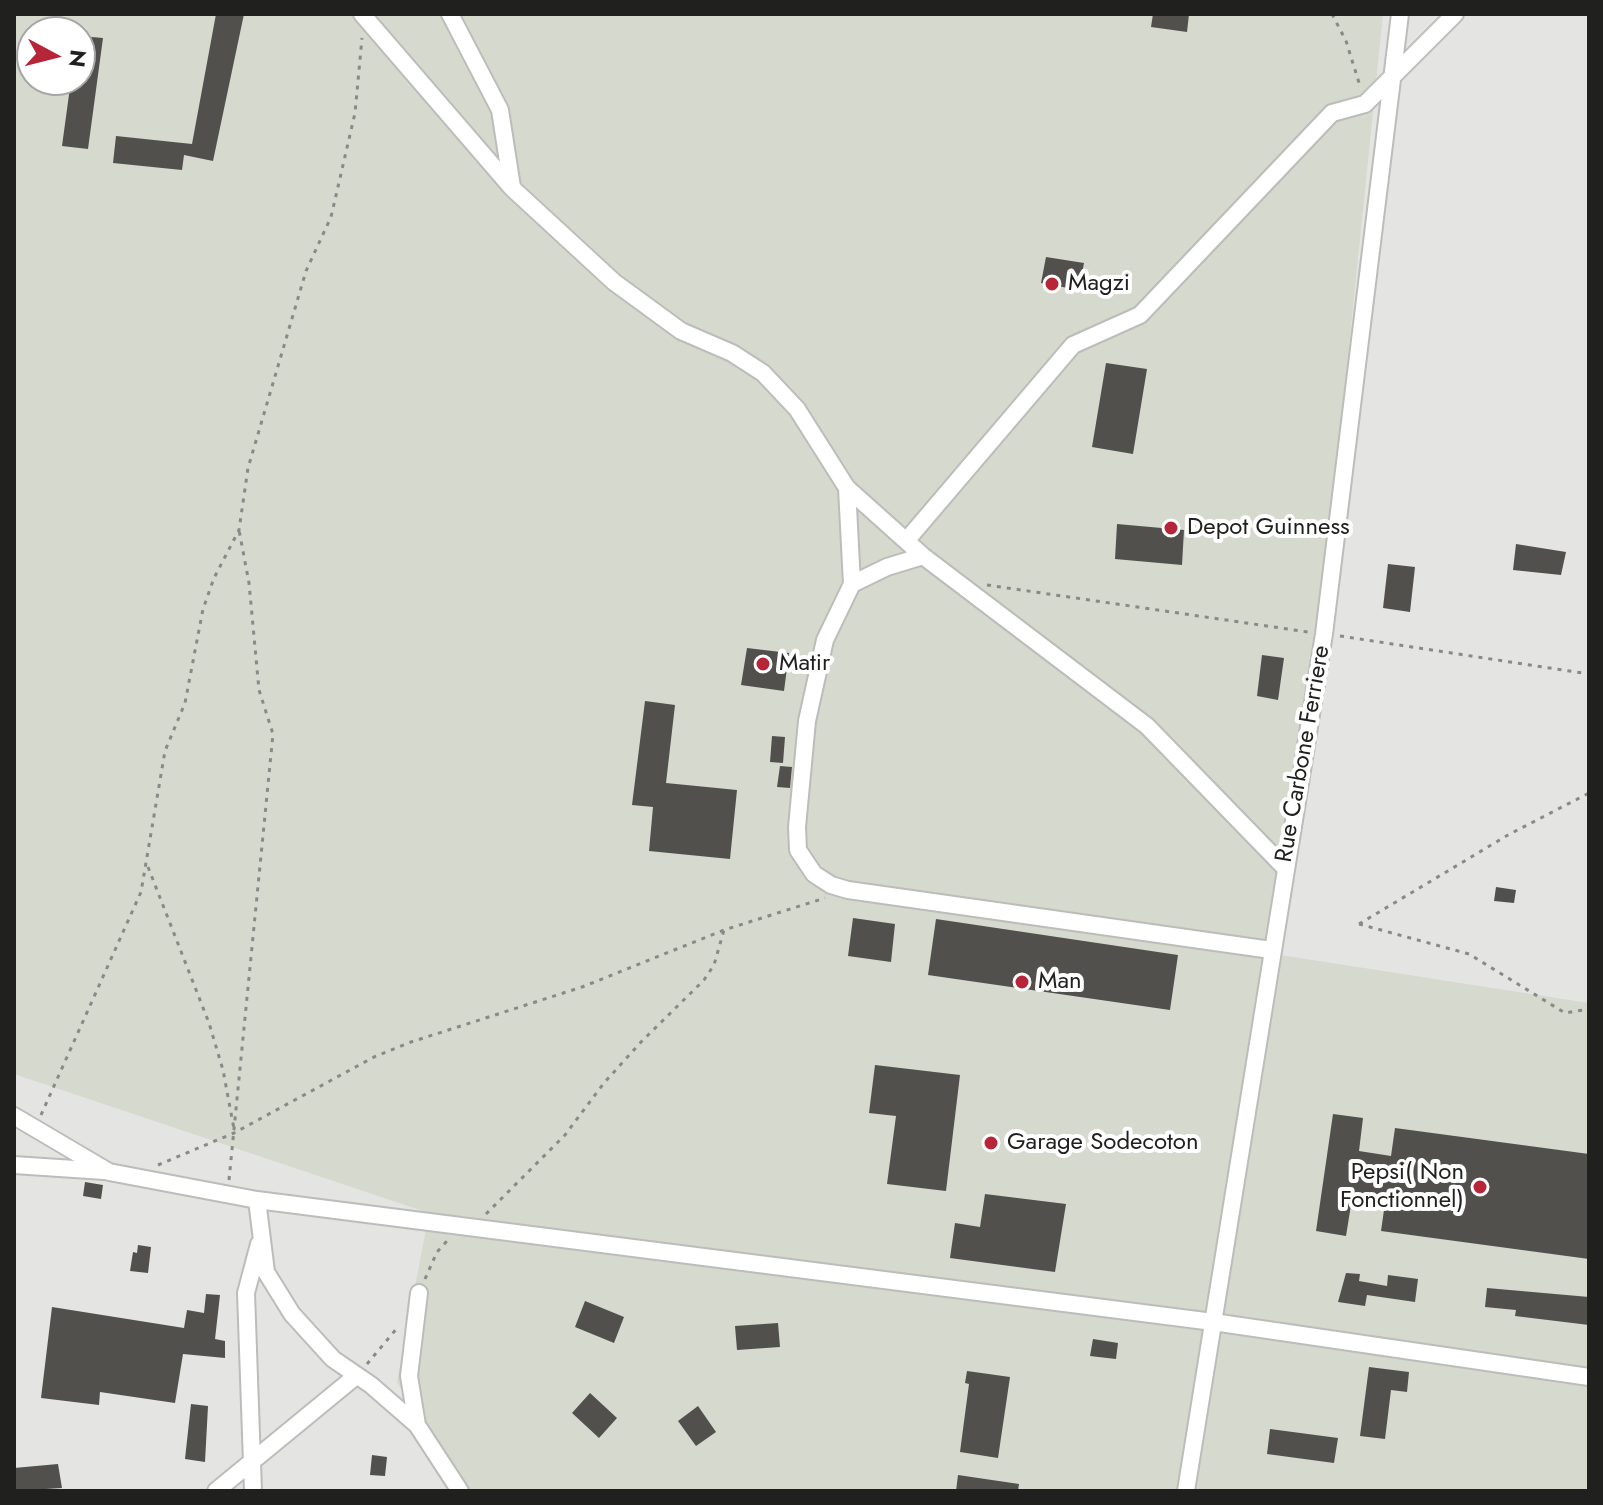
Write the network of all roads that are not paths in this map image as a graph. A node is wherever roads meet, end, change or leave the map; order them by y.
1 (450, 14) edge
2 (1400, 14) edge
3 (1455, 14) edge
4 (363, 15) edge
5 (1392, 73) junction
6 (512, 188) junction
7 (847, 488) junction
8 (906, 541) junction
9 (923, 556) junction
10 (852, 584) junction
11 (1285, 868) junction
12 (1271, 950) junction
13 (14, 1116) edge
14 (14, 1165) edge
15 (109, 1172) junction
16 (257, 1200) junction
17 (259, 1243) junction
18 (419, 1293) road end
19 (1213, 1322) junction
20 (356, 1376) junction
21 (1589, 1377) edge
22 (417, 1425) junction
23 (253, 1460) junction
24 (216, 1491) edge
25 (253, 1491) edge
26 (460, 1491) edge
27 (1186, 1491) edge

1 - 6 street
2 - 5 street, Rue Carbone Ferriere
3 - 5 street
4 - 6 street
5 - 8 street
5 - 11 street, Rue Carbone Ferriere
6 - 7 street
7 - 8 street
7 - 10 street
8 - 9 street
9 - 10 street
9 - 11 street
10 - 12 street
11 - 12 street, Rue Carbone Ferriere
12 - 19 street, Rue Carbone Ferriere
13 - 15 street
14 - 15 street
15 - 16 street
16 - 17 street
16 - 19 street
17 - 20 street
17 - 23 street
18 - 22 street
19 - 21 street
19 - 27 street, Rue Carbone Ferriere
20 - 22 street
20 - 23 street
22 - 26 street
23 - 24 street
23 - 25 street

